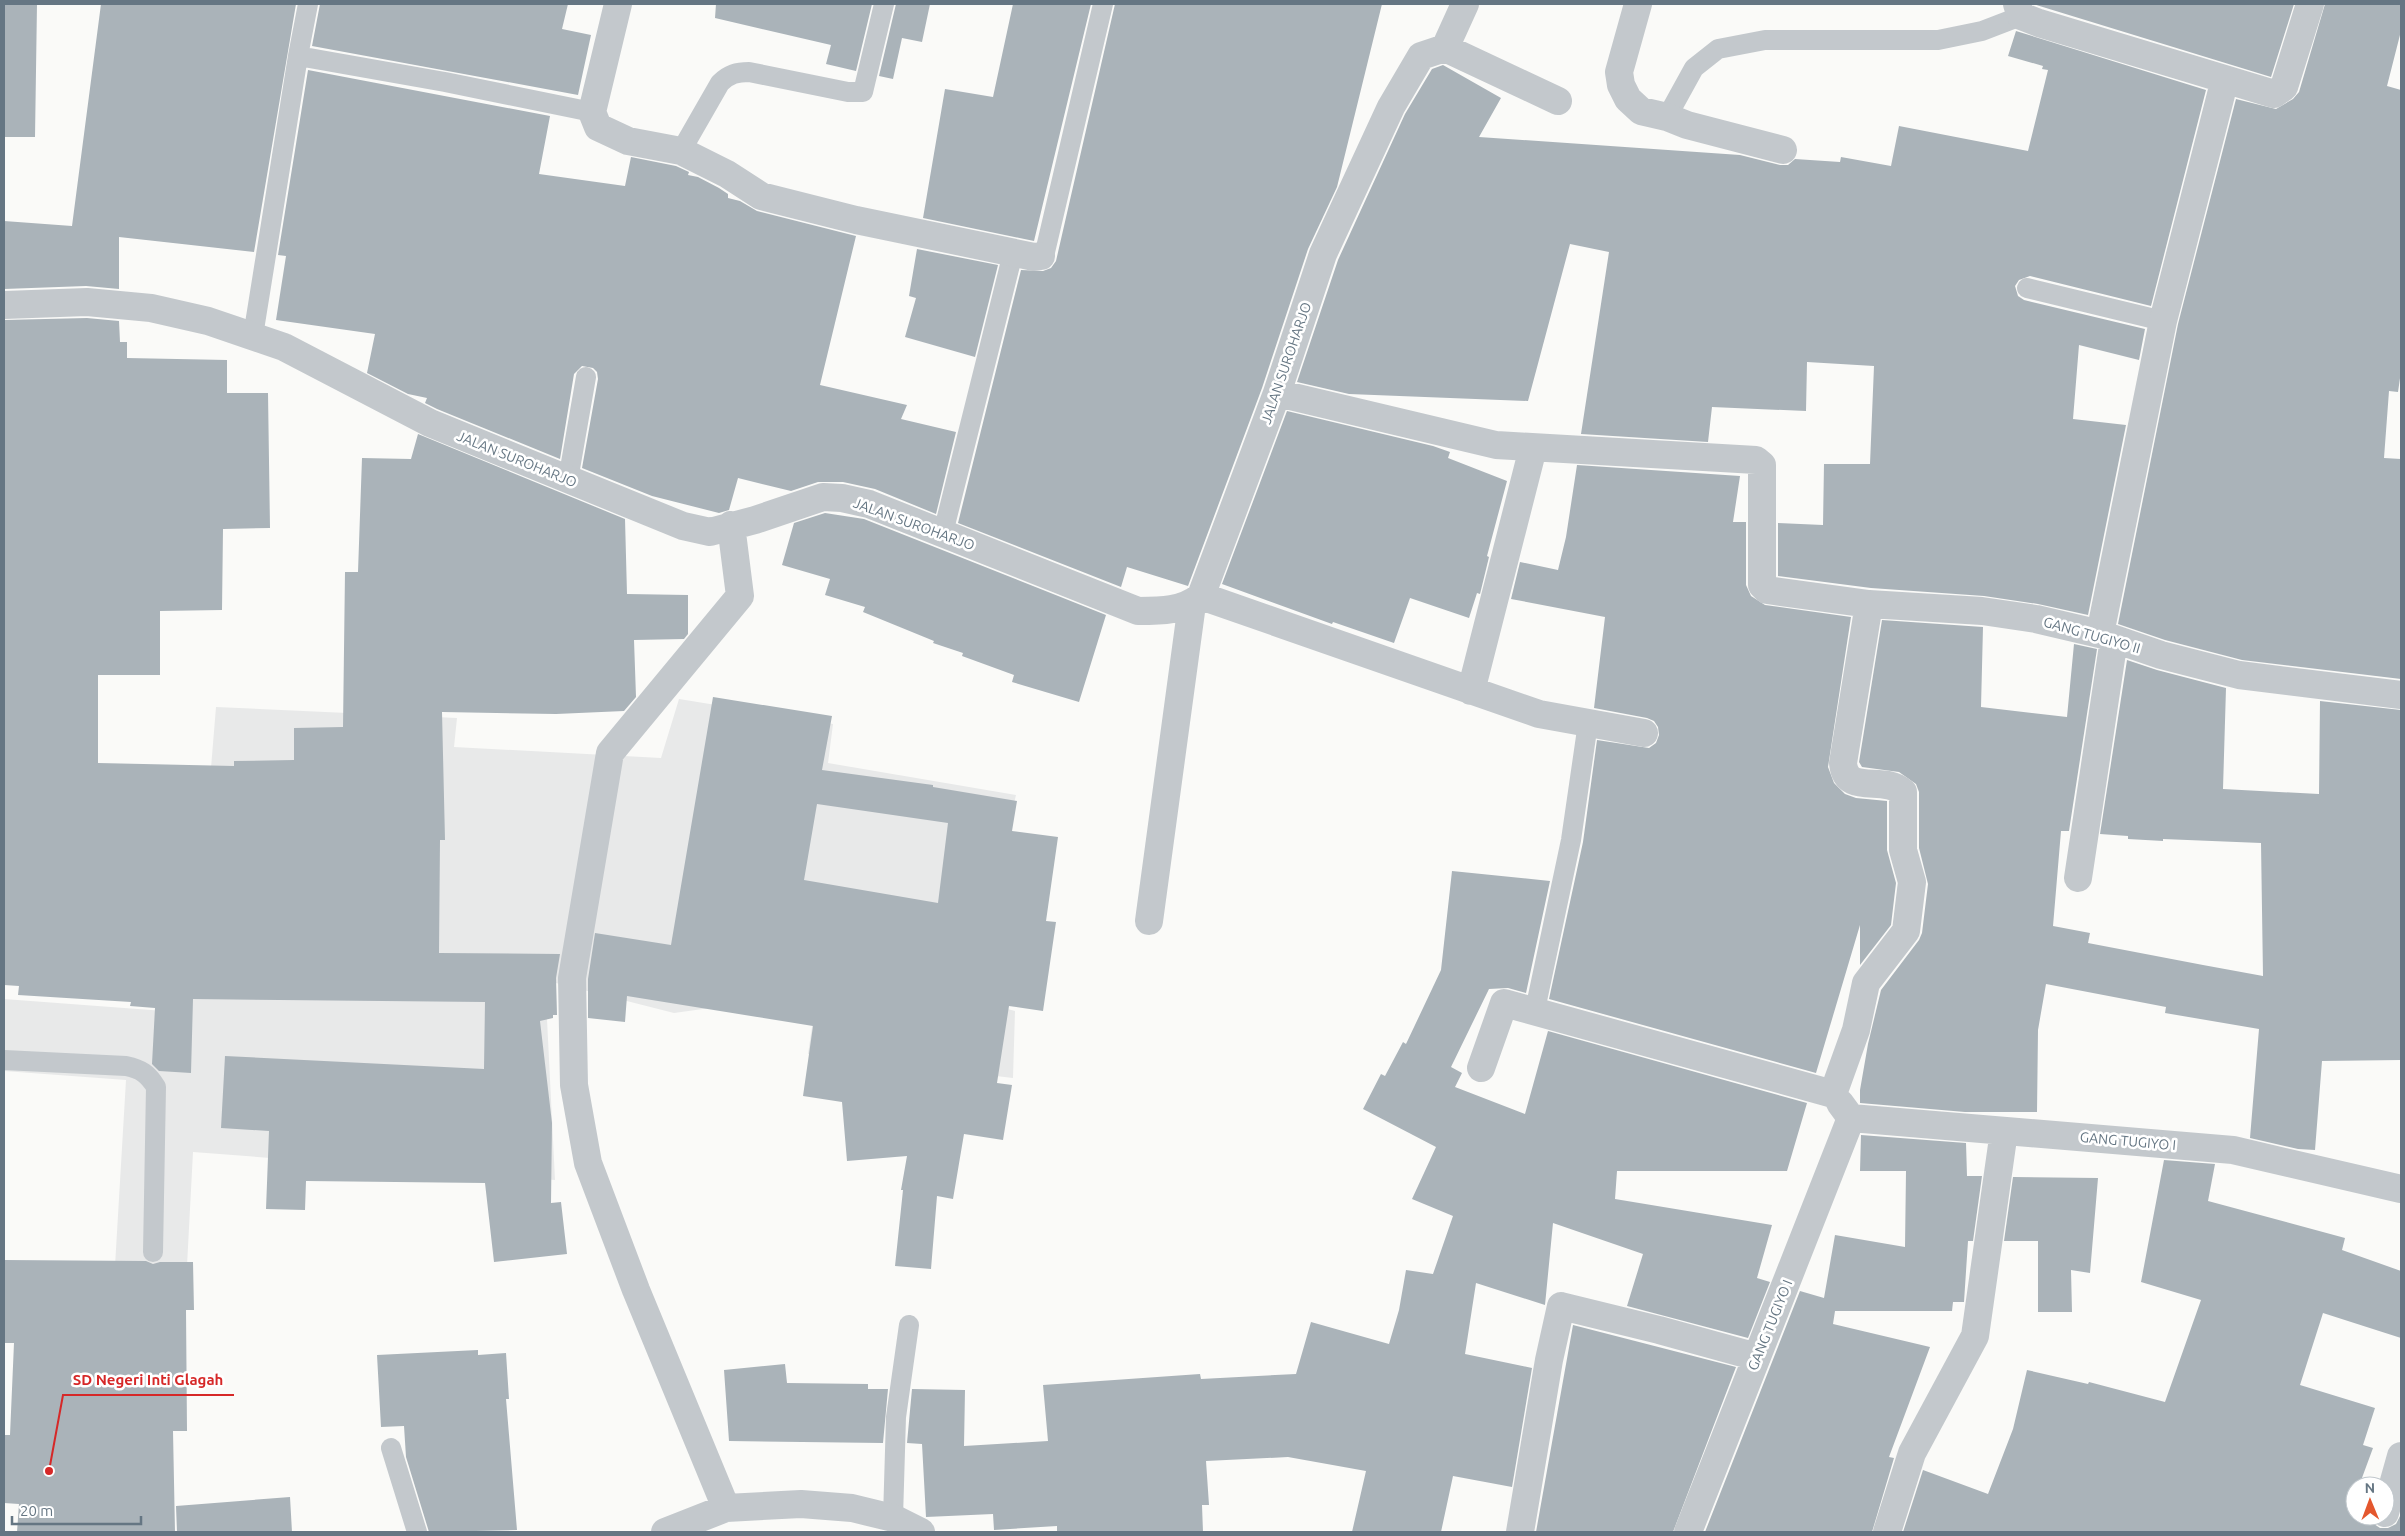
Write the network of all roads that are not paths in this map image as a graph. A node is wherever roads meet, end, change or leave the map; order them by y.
1 (308, 4) edge
2 (618, 4) edge
3 (884, 4) edge
4 (1103, 4) edge
5 (1465, 4) edge
6 (1638, 4) edge
7 (2310, 4) edge
8 (2019, 10) edge
9 (1445, 48) junction
10 (298, 56) junction
11 (2225, 79) junction
12 (1558, 102) dead end
13 (592, 112) junction
14 (1667, 117) junction
15 (1783, 150) dead end
16 (681, 151) junction
17 (1013, 252) junction
18 (1041, 256) joint
19 (2027, 288) dead end
20 (4, 305) edge
21 (2163, 321) junction
22 (253, 336) junction
23 (586, 377) dead end
24 (1276, 393) junction
25 (1533, 448) junction
26 (568, 480) junction
27 (731, 525) junction
28 (942, 533) junction
29 (1196, 600) junction
30 (1869, 604) junction
31 (2107, 637) junction
32 (1471, 691) junction
33 (2401, 695) edge
34 (1588, 724) junction
35 (1644, 732) dead end
36 (2078, 878) dead end
37 (1149, 920) dead end
38 (1535, 1010) junction
39 (4, 1060) edge
40 (1482, 1068) dead end
41 (1833, 1094) junction
42 (1851, 1118) junction
43 (2004, 1131) junction
44 (2401, 1190) edge
45 (153, 1252) dead end
46 (909, 1325) dead end
47 (1757, 1357) junction
48 (391, 1448) dead end
49 (2401, 1456) edge
50 (2395, 1478) edge
51 (726, 1508) junction
52 (893, 1518) junction
53 (418, 1532) edge
54 (666, 1532) edge
55 (921, 1532) edge
56 (1520, 1532) edge
57 (1688, 1532) edge
58 (1887, 1532) edge

1 - 10 lane
2 - 13 street
3 - 16 lane
4 - 18 lane
5 - 9 street
6 - 14 street
7 - 11 street
8 - 11 street
8 - 14 lane
9 - 12 street
9 - 24 street, JALAN SUROHARJO
10 - 13 lane
10 - 22 lane
11 - 21 street
13 - 16 street
14 - 15 street
16 - 17 street
17 - 18 street
17 - 28 lane
19 - 21 lane
20 - 22 street, JALAN SUROHARJO
21 - 31 street
22 - 26 street, JALAN SUROHARJO
23 - 26 lane
24 - 25 street
24 - 29 street, JALAN SUROHARJO
25 - 30 street, GANG TUGIYO II
25 - 32 street
26 - 27 street, JALAN SUROHARJO
27 - 28 street, JALAN SUROHARJO
27 - 51 street
28 - 29 street, JALAN SUROHARJO
29 - 32 street
29 - 37 street
30 - 31 street, GANG TUGIYO II
30 - 41 street
31 - 33 street, GANG TUGIYO II
31 - 36 street
32 - 34 street
34 - 35 street
34 - 38 lane
38 - 40 street
38 - 41 street
39 - 45 lane
41 - 42 street
42 - 43 street, GANG TUGIYO I
42 - 47 street, GANG TUGIYO I
43 - 44 street, GANG TUGIYO I
43 - 58 street
46 - 52 lane
47 - 56 street
47 - 57 street, GANG TUGIYO I
48 - 53 lane
49 - 50 street
51 - 52 street
51 - 54 street
52 - 55 street

